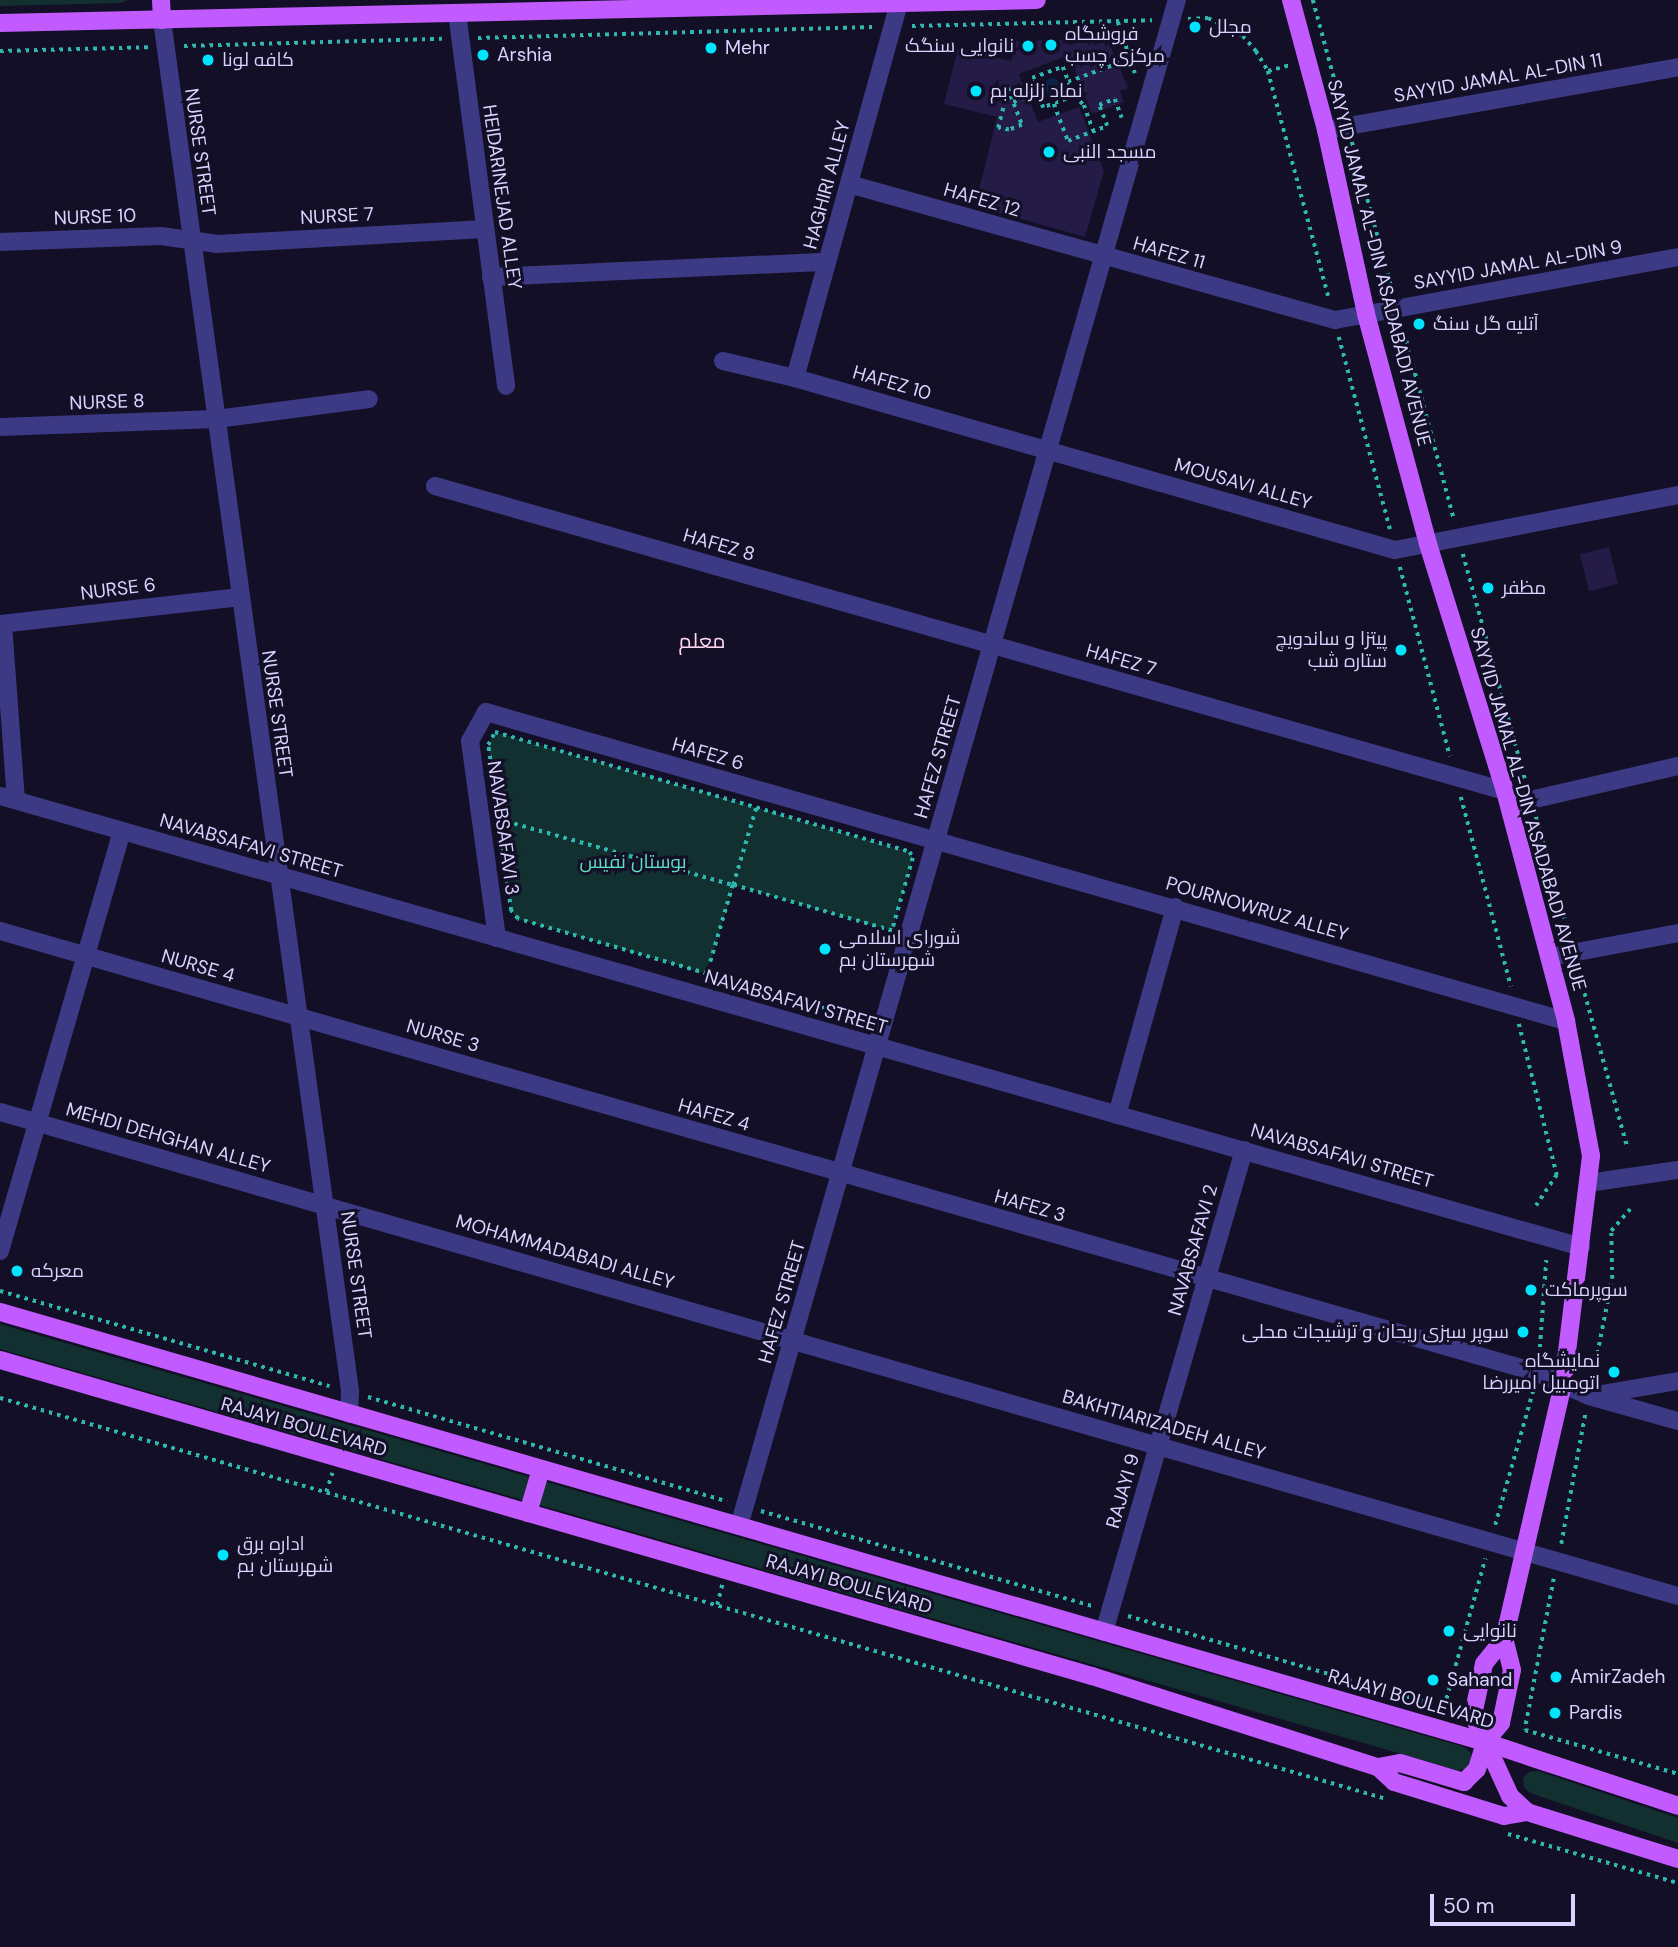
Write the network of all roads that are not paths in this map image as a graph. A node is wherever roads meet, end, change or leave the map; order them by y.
1 (161, 0) edge
2 (1037, 0) edge
3 (1177, 0) edge
4 (1291, 0) edge
5 (970, 1) edge
6 (900, 3) junction
7 (457, 13) junction
8 (162, 20) junction
9 (0, 23) edge
10 (1678, 67) edge
11 (1326, 130) junction
12 (849, 184) junction
13 (485, 229) junction
14 (191, 240) junction
15 (0, 242) edge
16 (1104, 256) junction
17 (1678, 257) edge
18 (828, 262) junction
19 (491, 277) junction
20 (1366, 314) junction
21 (1335, 320) joint
22 (723, 361) dead end
23 (795, 378) junction
24 (506, 386) dead end
25 (369, 399) dead end
26 (216, 419) junction
27 (0, 427) edge
28 (1048, 449) junction
29 (435, 486) dead end
30 (1678, 495) edge
31 (1428, 544) junction
32 (240, 597) junction
33 (1, 624) edge
34 (992, 645) junction
35 (478, 727) joint
36 (1678, 766) edge
37 (8, 798) edge
38 (1507, 798) junction
39 (122, 831) junction
40 (936, 841) junction
41 (279, 875) junction
42 (1175, 907) junction
43 (0, 931) edge
44 (1678, 933) edge
45 (497, 938) junction
46 (86, 956) junction
47 (1550, 957) junction
48 (299, 1016) junction
49 (1566, 1021) junction
50 (877, 1046) junction
51 (576, 1096) joint
52 (0, 1112) edge
53 (1117, 1115) junction
54 (37, 1123) junction
55 (1244, 1150) junction
56 (1678, 1170) edge
57 (841, 1173) junction
58 (1588, 1183) junction
59 (325, 1205) junction
60 (1581, 1247) junction
61 (0, 1251) edge
62 (1207, 1278) junction
63 (0, 1312) edge
64 (793, 1340) junction
65 (0, 1360) edge
66 (1183, 1362) joint
67 (1678, 1381) edge
68 (1563, 1384) junction
69 (1589, 1396) junction
70 (349, 1413) junction
71 (1678, 1421) edge
72 (1158, 1445) junction
73 (541, 1469) junction
74 (528, 1513) junction
75 (740, 1526) junction
76 (1524, 1551) junction
77 (1678, 1596) edge
78 (1104, 1632) junction
79 (1504, 1639) junction
80 (1485, 1742) junction
81 (1378, 1767) junction
82 (1678, 1806) edge
83 (1527, 1812) junction
84 (1678, 1859) edge

1 - 8 main road
2 - 5 main road
3 - 16 street, HAFEZ STREET
4 - 11 main road, SAYYID JAMAL AL-DIN ASADABADI AVENUE
5 - 6 main road
6 - 7 main road
6 - 12 street, HAGHIRI ALLEY
7 - 8 main road
7 - 13 street, HEIDARINEJAD ALLEY
8 - 9 main road
8 - 14 street, NURSE STREET
10 - 11 street, SAYYID JAMAL AL-DIN 11
11 - 20 main road, SAYYID JAMAL AL-DIN ASADABADI AVENUE
12 - 16 street, HAFEZ 12
12 - 18 street, HAGHIRI ALLEY
13 - 14 street, NURSE 7
13 - 19 street, HEIDARINEJAD ALLEY
14 - 15 street, NURSE 10
14 - 26 street, NURSE STREET
16 - 21 street, HAFEZ 11
16 - 28 street, HAFEZ STREET
17 - 20 street, SAYYID JAMAL AL-DIN 9
18 - 19 street
18 - 23 street, HAGHIRI ALLEY
19 - 24 street, HEIDARINEJAD ALLEY
20 - 21 street, SAYYID JAMAL AL-DIN 9
20 - 31 main road, SAYYID JAMAL AL-DIN ASADABADI AVENUE
22 - 23 street, HAFEZ 10
23 - 28 street, HAFEZ 10
25 - 26 street, NURSE 8
26 - 27 street, NURSE 8
26 - 32 street, NURSE STREET
28 - 31 street, MOUSAVI ALLEY
28 - 34 street, HAFEZ STREET
29 - 34 street, HAFEZ 8
30 - 31 street, MOUSAVI ALLEY
31 - 38 main road, SAYYID JAMAL AL-DIN ASADABADI AVENUE
32 - 33 street, NURSE 6
32 - 41 street, NURSE STREET
33 - 37 street
34 - 38 street, HAFEZ 7
34 - 40 street, HAFEZ STREET
35 - 40 street, HAFEZ 6
35 - 45 street, NAVABSAFAVI 3
36 - 38 street
37 - 39 street, NAVABSAFAVI STREET
38 - 47 main road, SAYYID JAMAL AL-DIN ASADABADI AVENUE
39 - 41 street, NAVABSAFAVI STREET
39 - 46 street
40 - 42 street, POURNOWRUZ ALLEY
40 - 50 street, HAFEZ STREET
41 - 45 street, NAVABSAFAVI STREET
41 - 48 street, NURSE STREET
42 - 49 street, POURNOWRUZ ALLEY
42 - 53 street
43 - 46 street, NURSE 4
44 - 47 street
45 - 50 street, NAVABSAFAVI STREET
46 - 48 street, NURSE 4
46 - 54 street
47 - 49 main road, SAYYID JAMAL AL-DIN ASADABADI AVENUE
48 - 51 street, NURSE 3
48 - 59 street, NURSE STREET
49 - 58 main road, SAYYID JAMAL AL-DIN ASADABADI AVENUE
50 - 53 street, NAVABSAFAVI STREET
50 - 57 street, HAFEZ STREET
51 - 57 street, HAFEZ 4
52 - 54 street, MEHDI DEHGHAN ALLEY
53 - 55 street, NAVABSAFAVI STREET
54 - 59 street, MEHDI DEHGHAN ALLEY
54 - 61 street
55 - 60 street, NAVABSAFAVI STREET
55 - 62 street, NAVABSAFAVI 2
56 - 58 street
57 - 62 street, HAFEZ 3
57 - 64 street, HAFEZ STREET
58 - 60 main road, SAYYID JAMAL AL-DIN ASADABADI AVENUE
59 - 64 street, MOHAMMADABADI ALLEY
59 - 70 street, NURSE STREET
60 - 68 main road, SAYYID JAMAL AL-DIN ASADABADI AVENUE
62 - 66 street, NAVABSAFAVI 2
62 - 68 street, HAFEZ 3
63 - 70 main road, RAJAYI BOULEVARD
64 - 72 street, BAKHTIARIZADEH ALLEY
64 - 75 street, HAFEZ STREET
65 - 74 main road, RAJAYI BOULEVARD
66 - 72 street, RAJAYI 9
67 - 69 street
68 - 69 street, HAFEZ 3
68 - 76 main road, SAYYID JAMAL AL-DIN ASADABADI AVENUE
69 - 71 street, HAFEZ 3
70 - 73 main road, RAJAYI BOULEVARD
72 - 76 street, BAKHTIARIZADEH ALLEY
72 - 78 street, RAJAYI 9
73 - 74 main road
73 - 75 main road, RAJAYI BOULEVARD
74 - 81 main road, RAJAYI BOULEVARD
75 - 78 main road, RAJAYI BOULEVARD
76 - 77 street, BAKHTIARIZADEH ALLEY
76 - 79 main road, SAYYID JAMAL AL-DIN ASADABADI AVENUE
78 - 80 main road, RAJAYI BOULEVARD
79 - 80 main road, SAYYID JAMAL AL-DIN ASADABADI AVENUE
79 - 80 main road, SAYYID JAMAL AL-DIN ASADABADI AVENUE
80 - 81 main road
80 - 82 main road, RAJAYI BOULEVARD
80 - 83 main road
81 - 83 main road, RAJAYI BOULEVARD
83 - 84 main road, RAJAYI BOULEVARD

